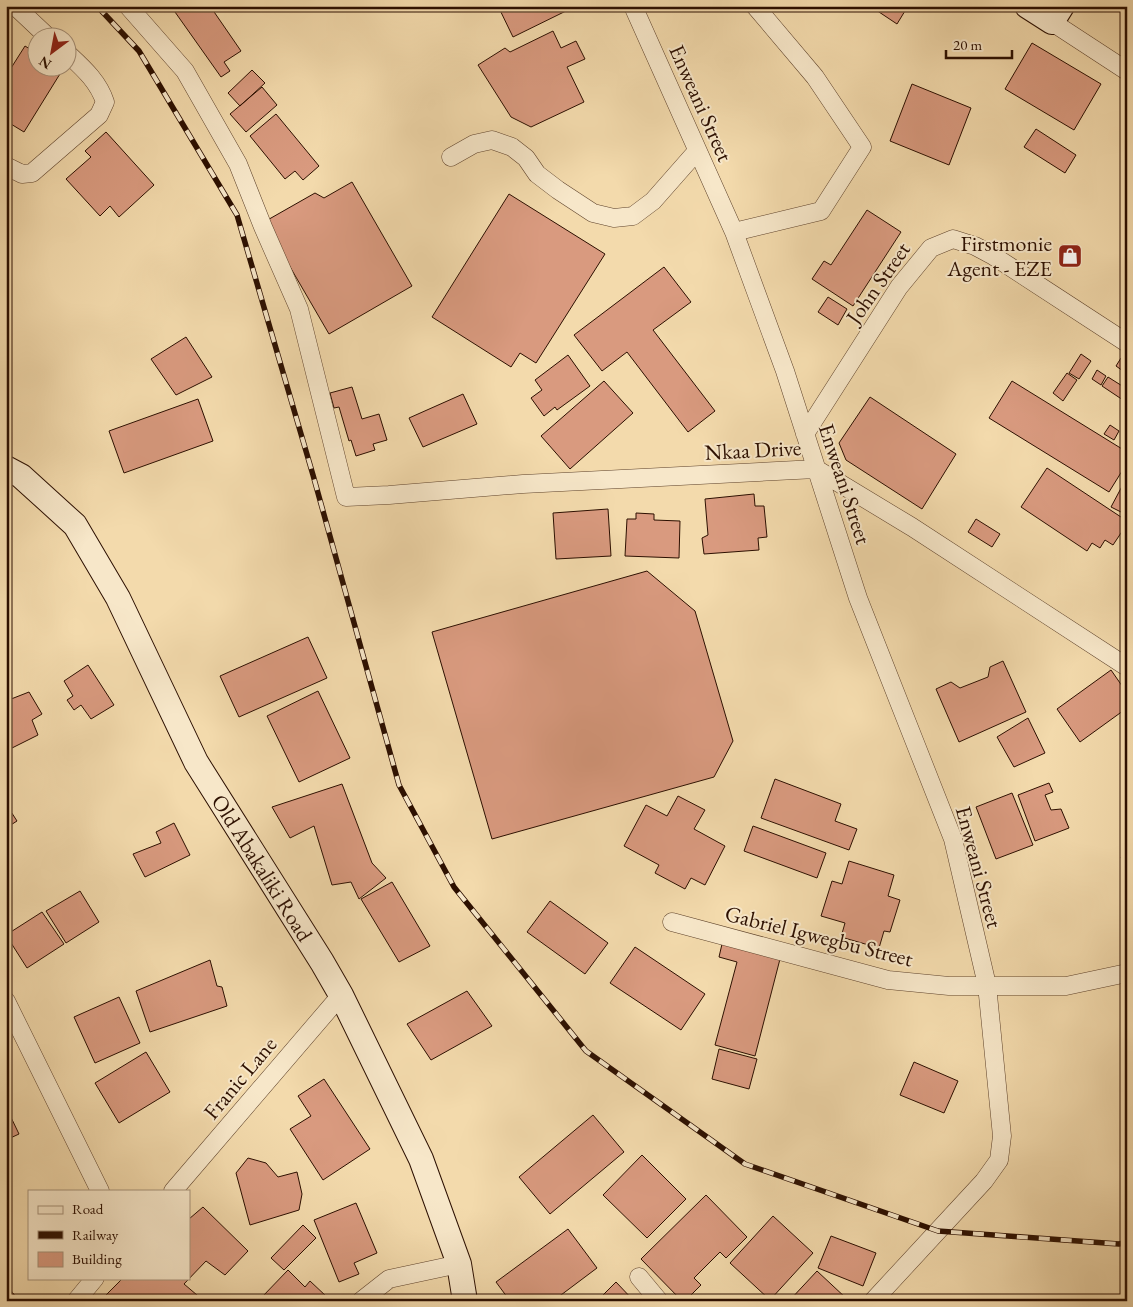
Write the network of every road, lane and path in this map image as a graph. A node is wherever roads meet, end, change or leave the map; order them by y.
1 (15, 6) edge
2 (128, 6) edge
3 (633, 6) edge
4 (755, 6) edge
5 (1028, 6) edge
6 (1057, 14) edge
7 (39, 28) edge
8 (78, 64) edge
9 (1127, 71) edge
10 (697, 151) junction
11 (451, 156) dead end
12 (6, 166) edge
13 (734, 232) junction
14 (1127, 343) edge
15 (805, 434) junction
16 (6, 468) edge
17 (816, 469) junction
18 (1127, 667) edge
19 (672, 922) dead end
20 (1127, 973) edge
21 (987, 985) junction
22 (341, 995) junction
23 (6, 1001) edge
24 (100, 1190) edge
25 (175, 1190) edge
26 (459, 1264) junction
27 (639, 1277) dead end
28 (93, 1280) edge
29 (76, 1301) edge
30 (360, 1301) edge
31 (465, 1301) edge
32 (659, 1301) edge
33 (873, 1301) edge

1 - 7 street
2 - 17 street, Nkaa Drive
3 - 10 street, Enweani Street
4 - 13 street
5 - 6 main road
6 - 9 street
8 - 12 street
10 - 11 street
10 - 13 street, Enweani Street
13 - 15 street, Enweani Street
14 - 15 street, John Street
15 - 17 street, Enweani Street
16 - 22 main road, Old Abakaliki Road
17 - 18 street, Nkaa Drive
17 - 21 street, Enweani Street
19 - 21 street, Gabriel Igwegbu Street
20 - 21 street, Gabriel Igwegbu Street
21 - 33 street, Enweani Street
22 - 25 street, Franic Lane
22 - 26 main road, Old Abakaliki Road
23 - 24 street
26 - 30 street
26 - 31 main road, Old Abakaliki Road
27 - 32 street
28 - 29 street

